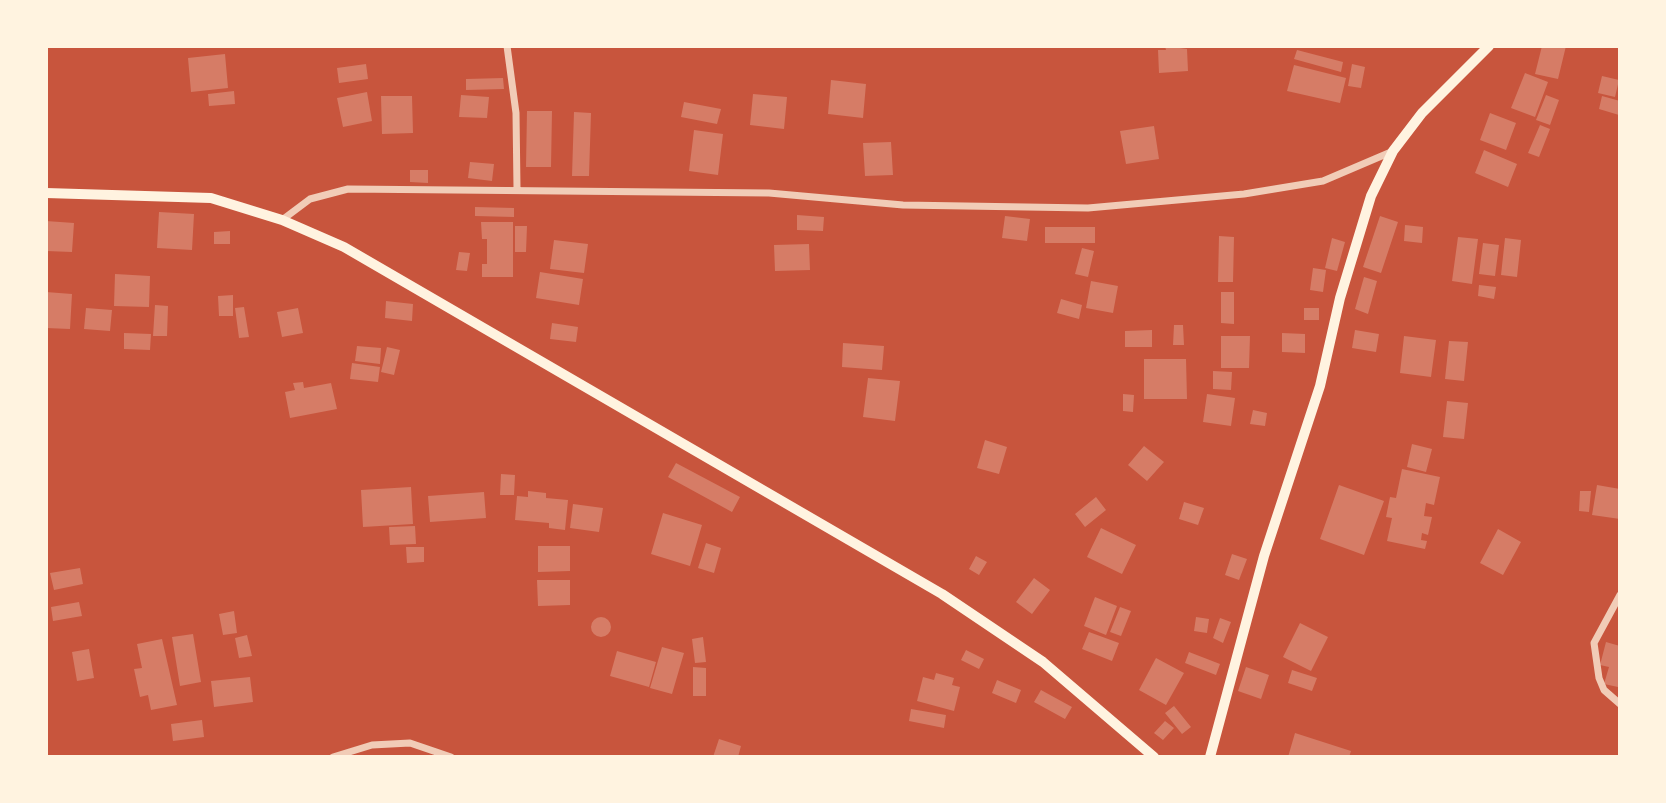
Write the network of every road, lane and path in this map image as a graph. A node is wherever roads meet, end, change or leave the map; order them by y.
1 (507, 46) edge
2 (1489, 46) edge
3 (1393, 151) junction
4 (517, 188) junction
5 (46, 193) edge
6 (282, 220) junction
7 (1620, 595) edge
8 (1620, 704) edge
9 (333, 757) edge
10 (451, 757) edge
11 (1154, 757) edge
12 (1210, 757) edge

1 - 4 street
2 - 3 main road
3 - 4 street
3 - 12 main road
4 - 6 street
5 - 6 main road
6 - 11 main road
7 - 8 street
9 - 10 street

